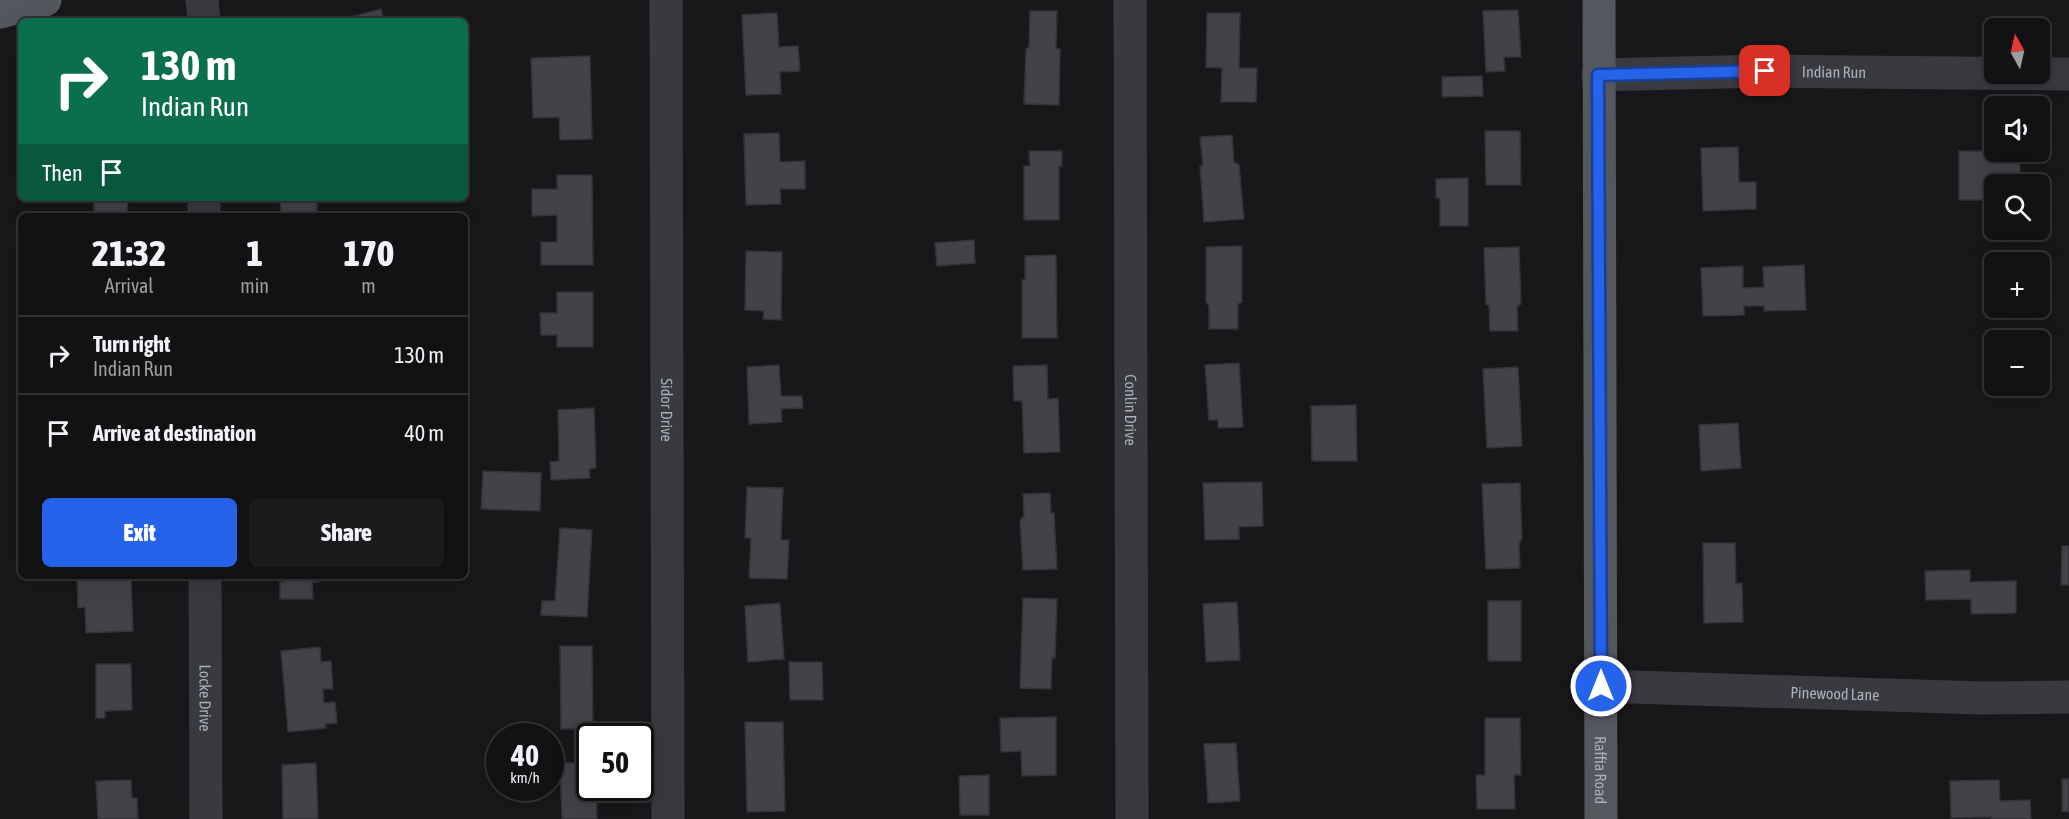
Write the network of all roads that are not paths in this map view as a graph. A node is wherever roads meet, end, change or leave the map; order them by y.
1 (45, 0) edge
2 (202, 0) edge
3 (666, 0) edge
4 (1130, 0) edge
5 (1599, 0) edge
6 (0, 12) edge
7 (204, 18) edge
8 (2069, 74) edge
9 (1598, 75) junction
10 (206, 579) edge
11 (1601, 686) junction
12 (2069, 697) edge
13 (206, 819) edge
14 (668, 819) edge
15 (1132, 819) edge
16 (1601, 819) edge

1 - 6 main road
2 - 7 street
3 - 14 street, Sidor Drive
4 - 15 street, Conlin Drive
5 - 9 main road, Raffia Road
8 - 9 street, Indian Run
9 - 11 main road, Raffia Road
10 - 13 street, Locke Drive
11 - 12 street, Pinewood Lane
11 - 16 main road, Raffia Road

